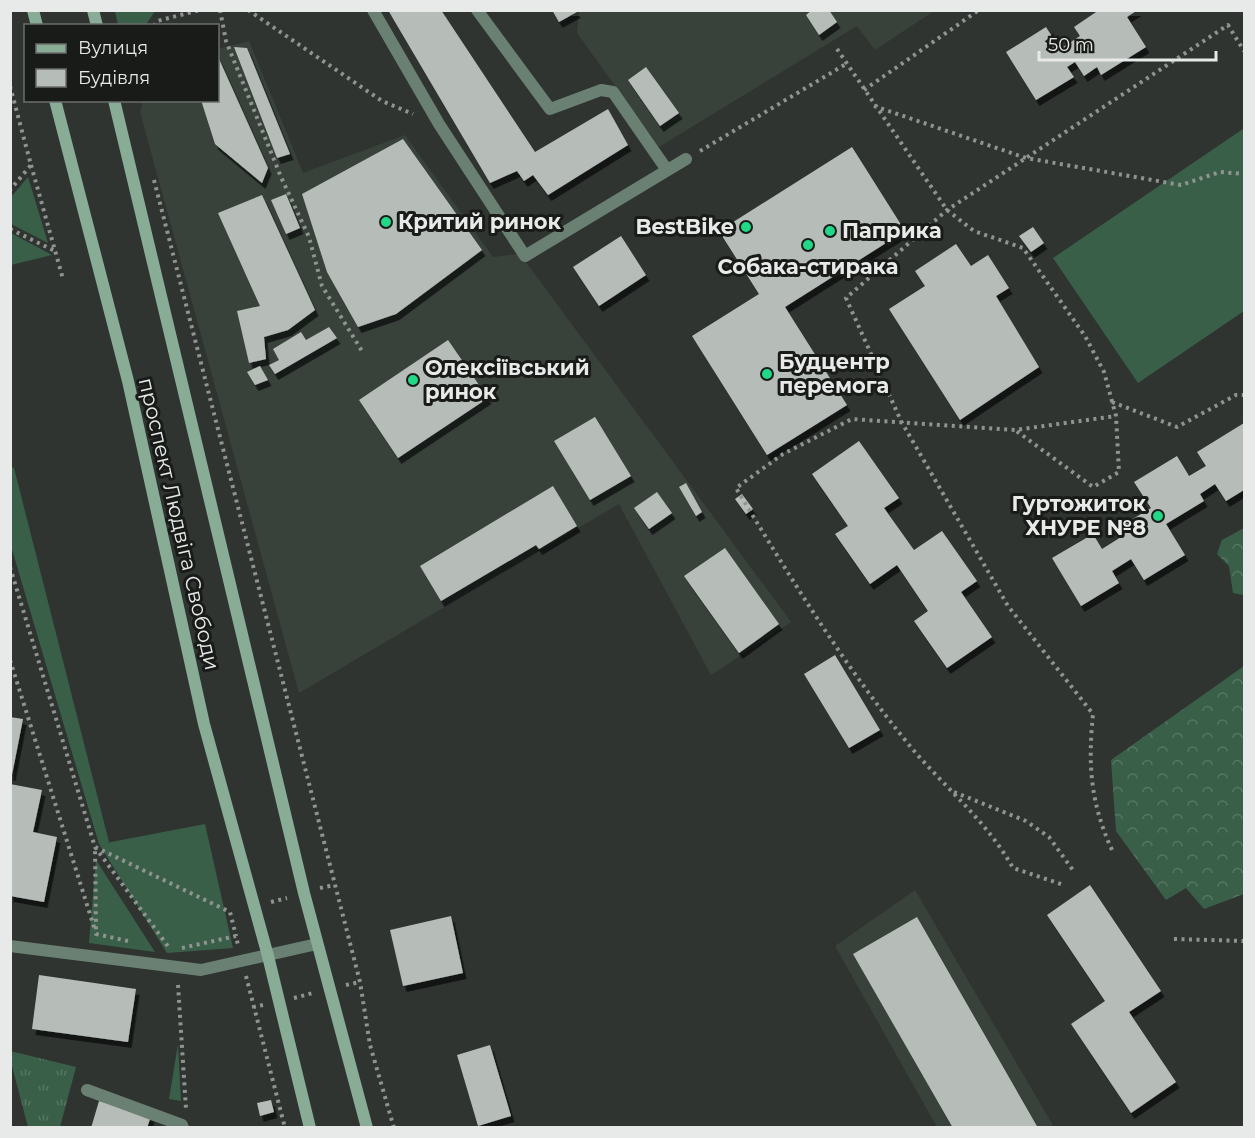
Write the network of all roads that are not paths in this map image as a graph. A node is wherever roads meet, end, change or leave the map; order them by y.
1 (373, 10) edge
2 (477, 10) edge
3 (56, 102) edge
4 (114, 102) edge
5 (686, 159) road end
6 (667, 170) junction
7 (317, 944) junction
8 (10, 946) edge
9 (268, 956) junction
10 (87, 1090) dead end
11 (184, 1121) edge
12 (310, 1128) edge
13 (367, 1128) edge

1 - 6 lane
2 - 6 lane
3 - 9 main road, проспект Людвіга Свободи
4 - 7 main road, проспект Людвіга Свободи
5 - 6 lane
7 - 9 lane
7 - 13 main road
8 - 9 lane
9 - 12 main road, проспект Людвіга Свободи
10 - 11 lane

